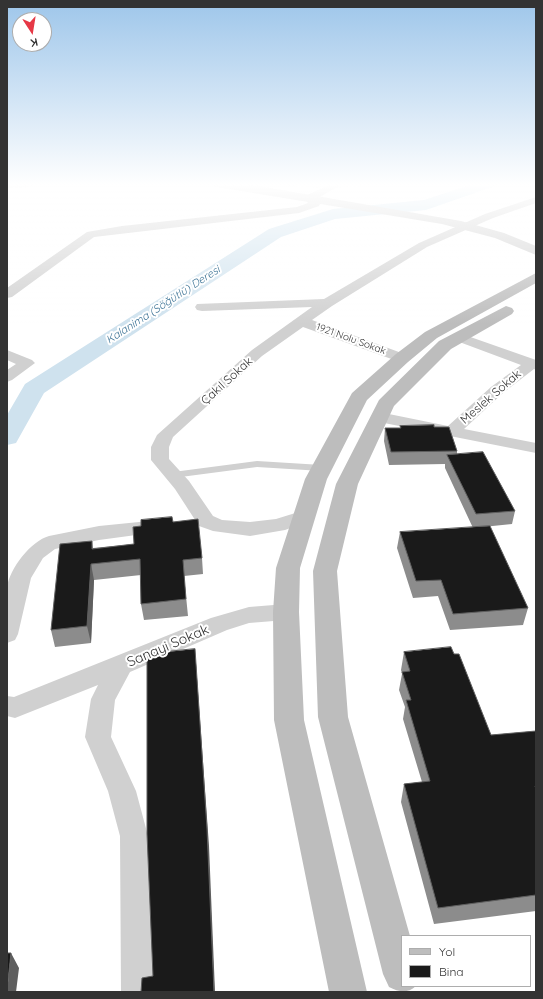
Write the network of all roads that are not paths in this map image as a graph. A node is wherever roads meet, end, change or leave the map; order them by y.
1 (112, 231) edge
2 (456, 231) edge
3 (483, 231) edge
4 (536, 251) edge
5 (536, 277) edge
6 (7, 294) edge
7 (536, 294) edge
8 (327, 303) junction
9 (202, 307) dead end
10 (301, 321) junction
11 (459, 337) junction
12 (7, 354) edge
13 (402, 358) junction
14 (534, 364) edge
15 (7, 377) edge
16 (379, 417) junction
17 (452, 432) junction
18 (536, 448) edge
19 (322, 468) junction
20 (173, 475) junction
21 (305, 516) junction
22 (206, 521) junction
23 (286, 612) junction
24 (7, 634) edge
25 (122, 665) junction
26 (7, 706) edge
27 (401, 970) edge
28 (138, 992) edge
29 (348, 992) edge

1 - 6 street
2 - 8 street, Çakıl Sokak
3 - 4 street
5 - 13 main road
7 - 11 main road
8 - 9 street
8 - 10 street, Çakıl Sokak
10 - 13 street, 1921 Nolu Sokak
10 - 20 street, Çakıl Sokak
11 - 14 street
11 - 16 main road
12 - 15 street
13 - 19 main road
14 - 17 street, Meslek Sokak
16 - 17 street
16 - 27 main road
17 - 18 street
19 - 20 lane
19 - 21 main road
20 - 22 street, Çakıl Sokak
21 - 22 street
21 - 23 main road
22 - 24 street
23 - 25 street, Sanayi Sokak
23 - 29 main road
25 - 26 street
25 - 28 street, Sanayi Sokak

